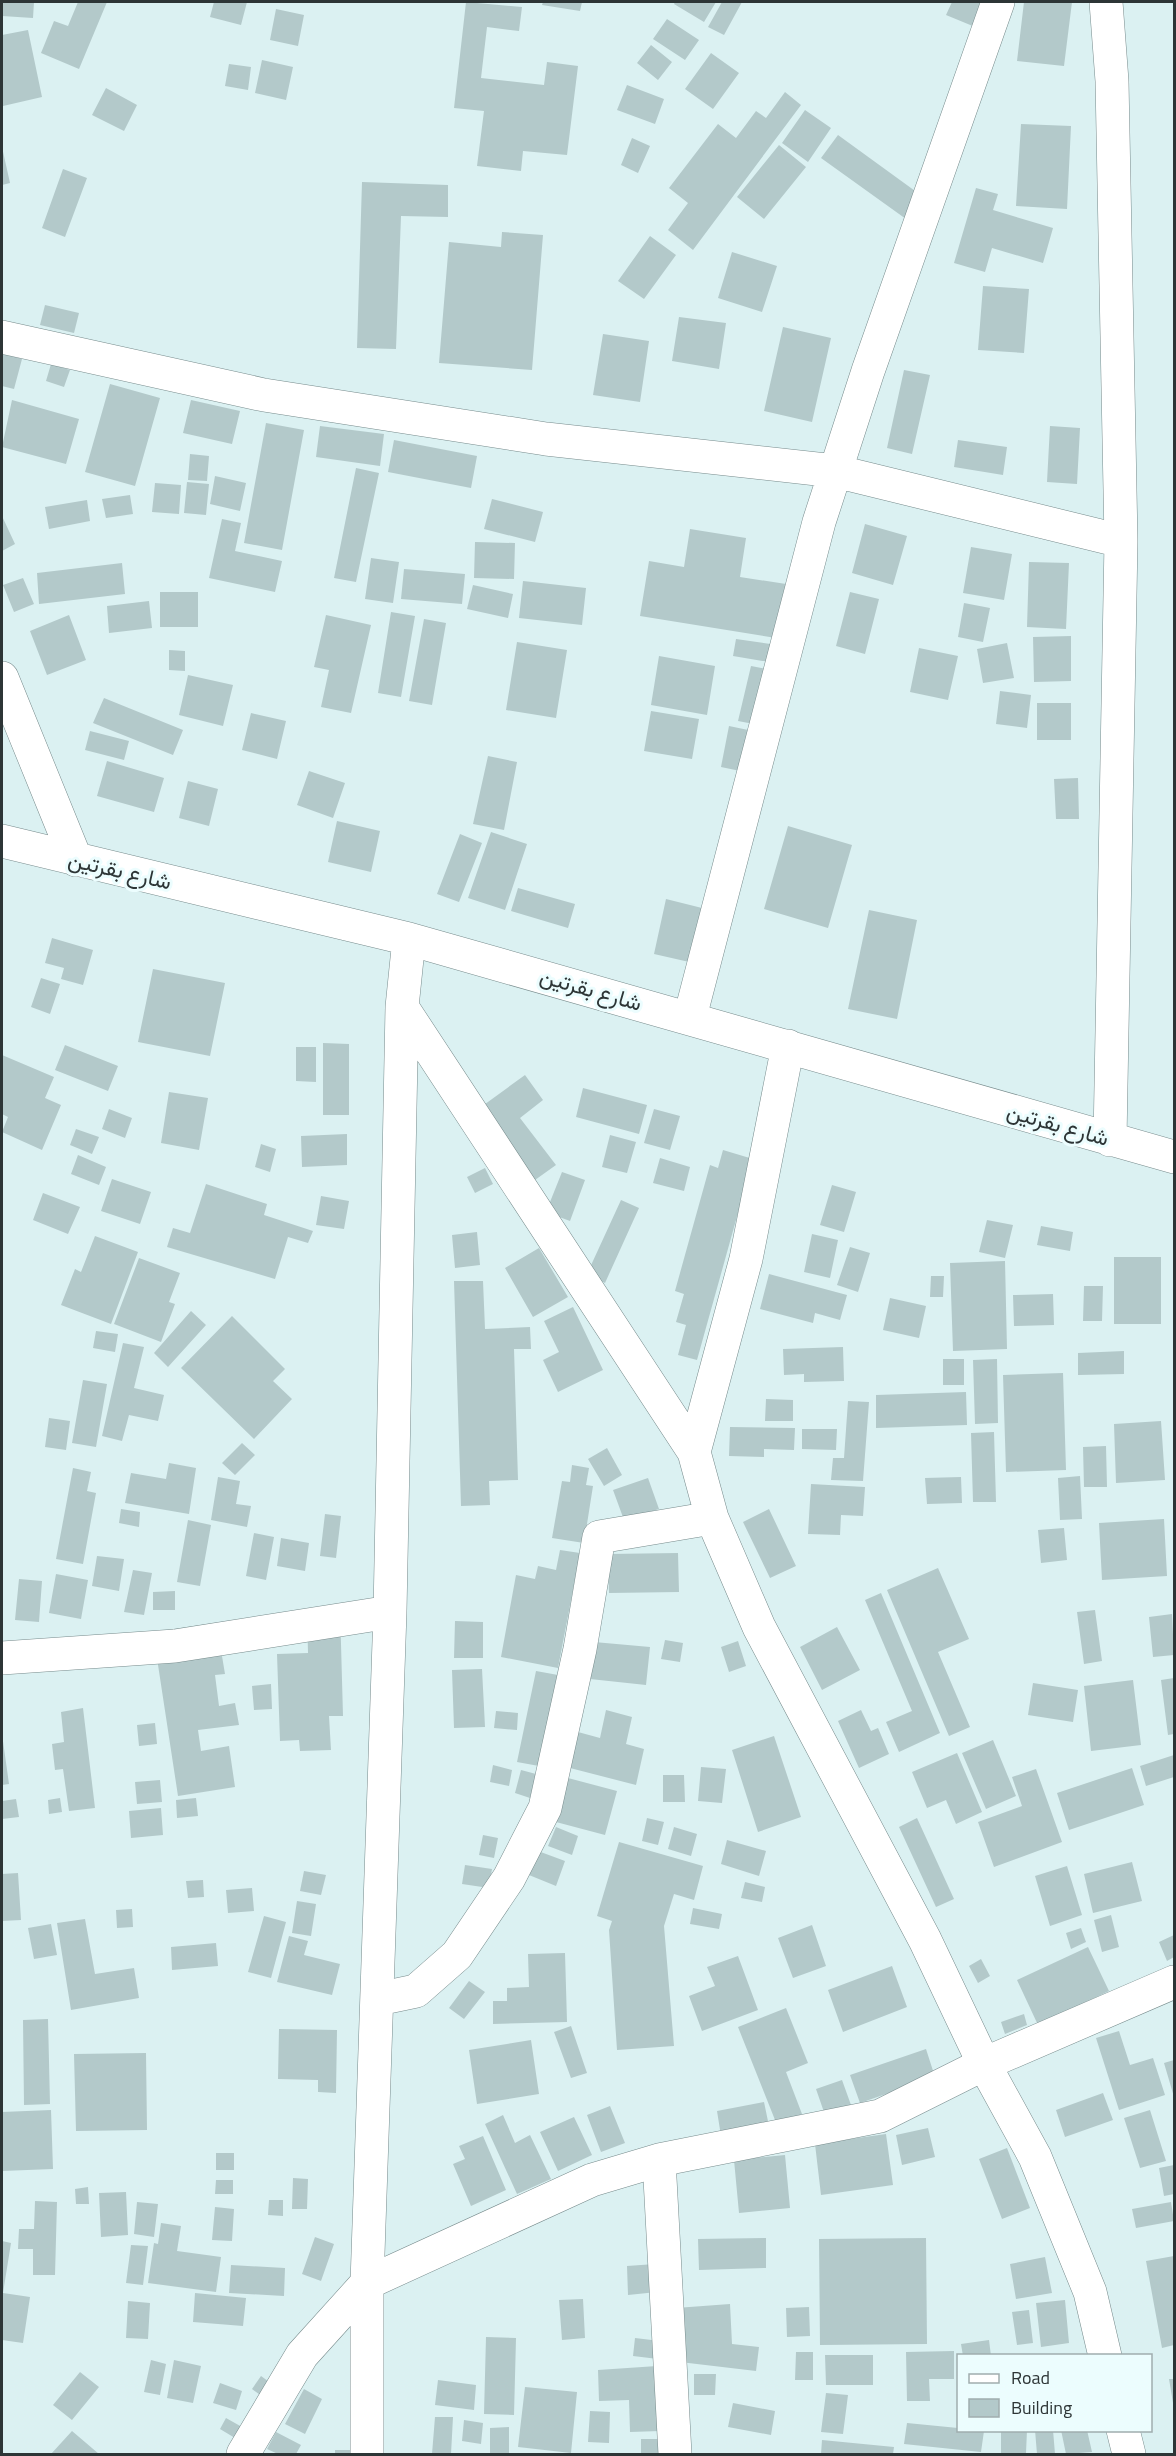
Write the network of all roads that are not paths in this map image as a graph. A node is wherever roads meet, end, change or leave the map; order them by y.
1 (998, 2) edge
2 (1106, 2) edge
3 (2, 337) edge
4 (835, 471) junction
5 (1121, 541) junction
6 (2, 678) edge
7 (2, 841) edge
8 (76, 860) junction
9 (409, 939) junction
10 (402, 1007) junction
11 (690, 1017) junction
12 (788, 1046) junction
13 (1110, 1140) junction
14 (1174, 1157) edge
15 (694, 1452) junction
16 (712, 1518) junction
17 (390, 1612) junction
18 (2, 1658) edge
19 (1174, 1982) edge
20 (378, 1999) junction
21 (984, 2064) junction
22 (659, 2160) junction
23 (367, 2283) junction
24 (1105, 2354) edge
25 (1124, 2432) edge
26 (243, 2454) edge
27 (367, 2454) edge
28 (675, 2454) edge
29 (1129, 2454) edge

1 - 4 street
2 - 5 street
3 - 4 street
4 - 5 street
4 - 11 street
5 - 13 street
6 - 8 street
7 - 8 street, شارع بقرتين
8 - 9 street, شارع بقرتين
9 - 10 street
9 - 11 street, شارع بقرتين
10 - 15 street
10 - 17 street
11 - 12 street, شارع بقرتين
12 - 13 street, شارع بقرتين
12 - 15 street
13 - 14 street, شارع بقرتين
15 - 16 street
16 - 20 street
16 - 21 street
17 - 18 street
17 - 20 street
19 - 21 street
20 - 23 street
21 - 22 street
21 - 24 street
22 - 23 street
22 - 28 street
23 - 26 street
23 - 27 street
25 - 29 street

